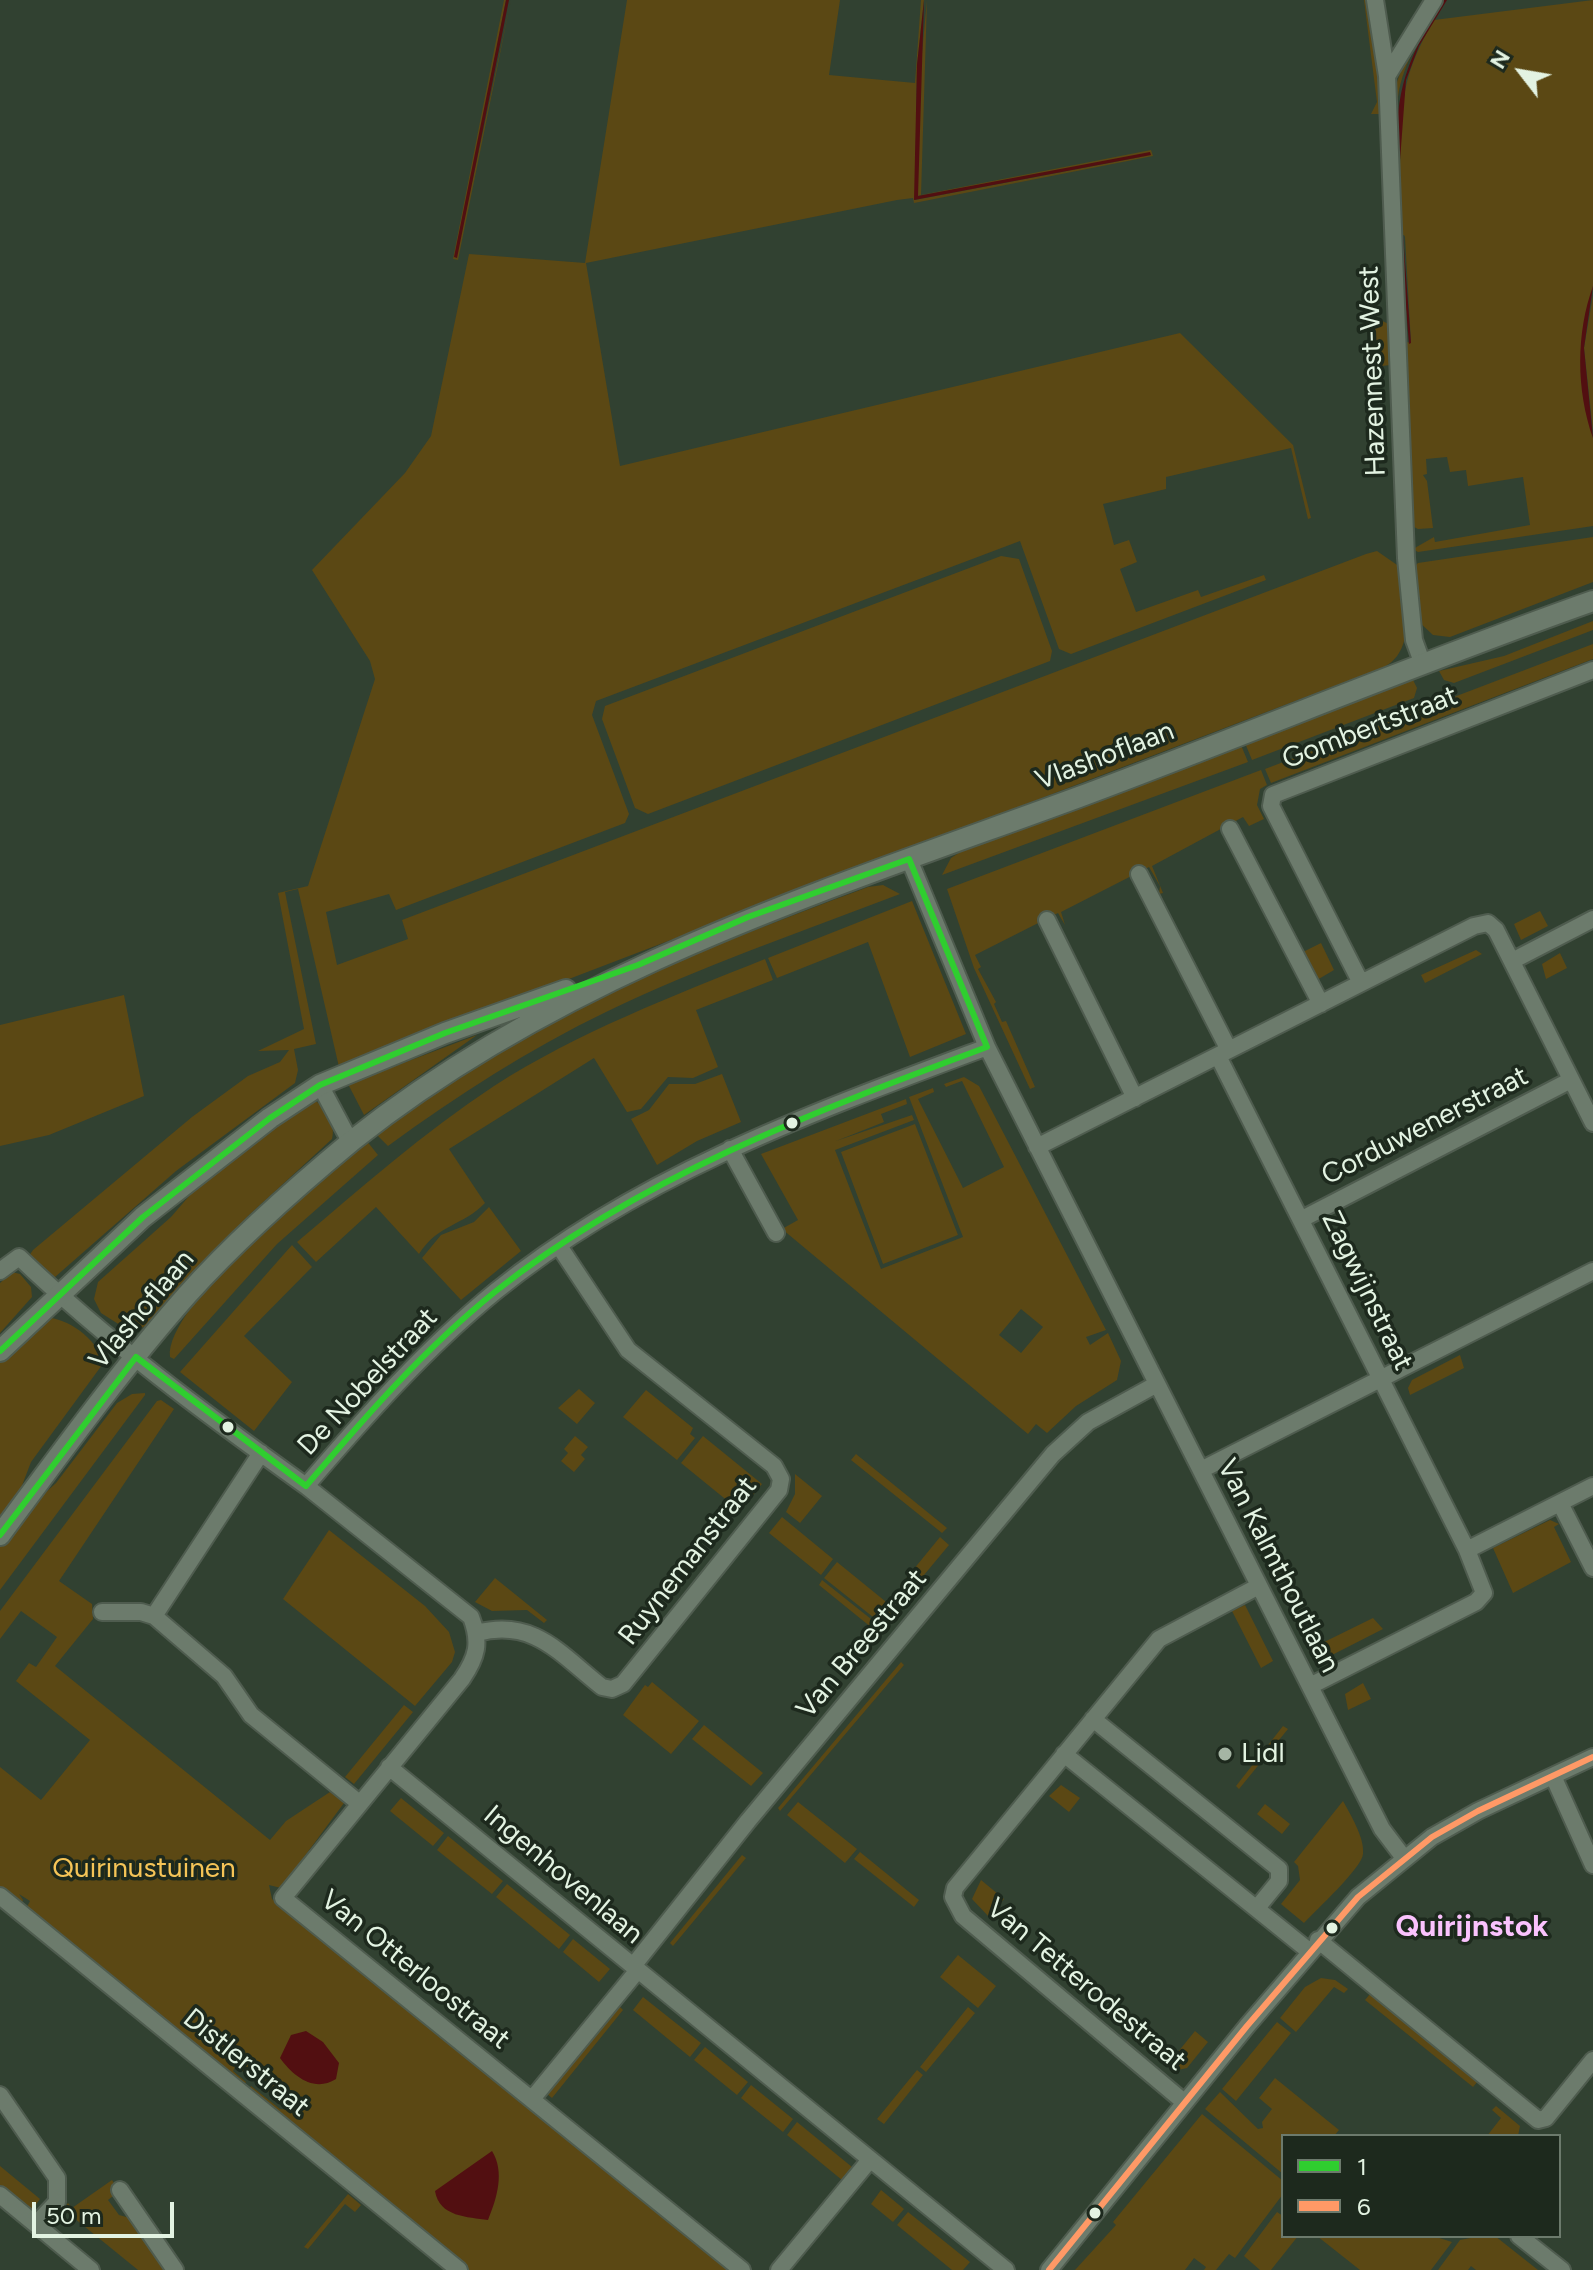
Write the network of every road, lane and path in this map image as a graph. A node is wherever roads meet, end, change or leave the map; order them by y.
1 (1375, 0) edge
2 (1434, 0) edge
3 (1387, 76) junction
4 (1593, 601) edge
5 (1422, 662) junction
6 (1593, 670) edge
7 (1230, 829) dead end
8 (909, 859) junction
9 (1139, 874) dead end
10 (1593, 919) edge
11 (1047, 920) dead end
12 (1512, 961) junction
13 (638, 965) junction
14 (1361, 983) junction
15 (1321, 1004) junction
16 (987, 1047) junction
17 (1223, 1053) junction
18 (1571, 1080) junction
19 (320, 1085) junction
20 (1135, 1098) junction
21 (1593, 1123) edge
22 (351, 1143) junction
23 (1037, 1147) junction
24 (730, 1149) junction
25 (1302, 1219) junction
26 (776, 1233) dead end
27 (559, 1246) junction
28 (0, 1271) edge
29 (1593, 1271) edge
30 (58, 1294) junction
31 (0, 1351) edge
32 (136, 1357) junction
33 (1381, 1378) junction
34 (1157, 1384) junction
35 (261, 1453) junction
36 (1201, 1470) junction
37 (306, 1486) junction
38 (1593, 1486) edge
39 (1560, 1503) junction
40 (0, 1535) edge
41 (1467, 1550) junction
42 (1591, 1563) edge
43 (1259, 1586) junction
44 (102, 1612) dead end
45 (154, 1616) junction
46 (477, 1633) junction
47 (1310, 1686) junction
48 (1093, 1719) junction
49 (1064, 1754) junction
50 (1593, 1757) edge
51 (389, 1767) junction
52 (1553, 1776) junction
53 (359, 1803) junction
54 (1404, 1858) junction
55 (1593, 1865) edge
56 (0, 1896) edge
57 (1257, 1908) junction
58 (1314, 1945) junction
59 (635, 1968) junction
60 (1593, 2060) edge
61 (0, 2095) edge
62 (532, 2099) junction
63 (1184, 2102) junction
64 (1537, 2128) edge
65 (869, 2161) junction
66 (120, 2190) dead end
67 (0, 2195) edge
68 (36, 2224) junction
69 (1522, 2238) edge
70 (91, 2270) edge
71 (175, 2270) edge
72 (459, 2270) edge
73 (742, 2270) edge
74 (779, 2270) edge
75 (1006, 2270) edge
76 (1049, 2270) edge
77 (1562, 2270) edge

1 - 3 street, Hazennest-West
2 - 3 street
3 - 5 street, Hazennest-West
4 - 5 street, Vlashoflaan
5 - 8 street, Vlashoflaan
6 - 14 street, Gombertstraat
7 - 15 street
8 - 13 street, Vlashoflaan
8 - 16 street, Van Kalmthoutlaan
9 - 17 street, Zagwijnstraat
10 - 12 street
11 - 20 street
12 - 14 street
12 - 18 street
13 - 19 street, Vlashoflaan
13 - 22 street, Vlashoflaan
14 - 15 street
15 - 17 street
16 - 23 street, Van Kalmthoutlaan
16 - 24 street, De Nobelstraat
17 - 20 street
17 - 25 street, Zagwijnstraat
18 - 21 street
18 - 25 street, Corduwenerstraat
19 - 22 street
19 - 30 street, Vlashoflaan
20 - 23 street
22 - 32 street, Vlashoflaan
23 - 34 street, Van Kalmthoutlaan
24 - 26 street
24 - 27 street, De Nobelstraat
25 - 33 street, Zagwijnstraat
27 - 37 street, De Nobelstraat
27 - 46 street, Ruynemanstraat
28 - 30 street, De Nobelstraat
29 - 33 street
30 - 31 street, Vlashoflaan
30 - 32 street, De Nobelstraat
32 - 35 street, De Nobelstraat
32 - 40 street, Vlashoflaan
33 - 36 street
33 - 41 street, Zagwijnstraat
34 - 36 street, Van Kalmthoutlaan
34 - 59 street, Van Breestraat
35 - 37 street, De Nobelstraat
35 - 45 street
36 - 43 street, Van Kalmthoutlaan
37 - 46 street
38 - 39 street
39 - 41 street
39 - 42 street
41 - 47 street, Zagwijnstraat
43 - 47 street, Van Kalmthoutlaan
43 - 48 street, Van Tetterodestraat
44 - 45 street
45 - 53 street
46 - 51 street
47 - 54 street, Van Kalmthoutlaan
48 - 49 street, Van Tetterodestraat
48 - 57 street
49 - 57 street
49 - 63 street, Van Tetterodestraat
50 - 52 street
51 - 53 street, Van Otterloostraat
51 - 59 street, Ingenhovenlaan
52 - 54 street
52 - 55 street
53 - 62 street, Van Otterloostraat
54 - 58 street
56 - 72 street, Distlerstraat
57 - 58 street
58 - 63 street
58 - 64 street
59 - 62 street
59 - 65 street, Ingenhovenlaan
60 - 64 street
61 - 68 street
62 - 73 street, Van Otterloostraat
63 - 76 street
65 - 74 street
65 - 75 street, Ingenhovenlaan
66 - 71 street
67 - 68 street
68 - 70 street
69 - 77 street

